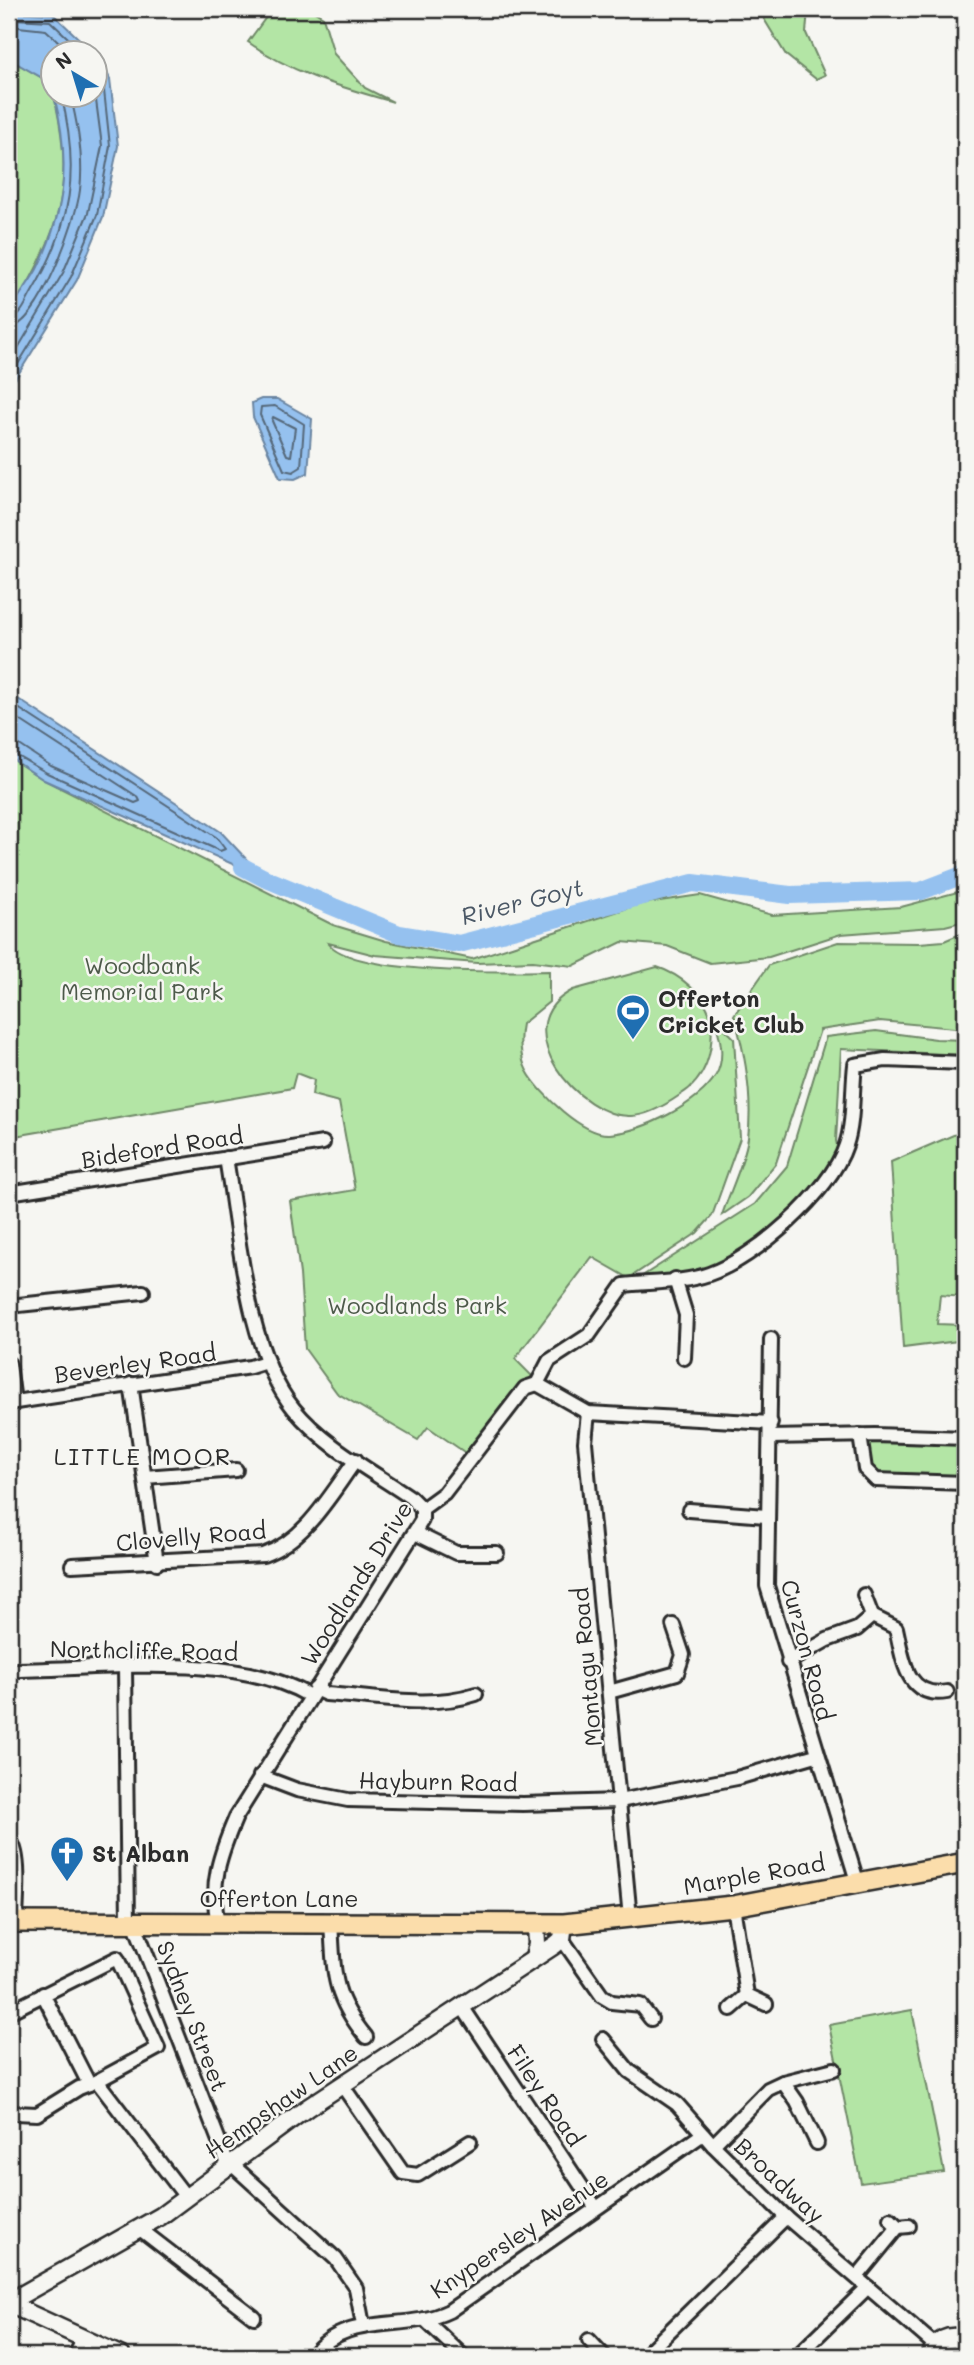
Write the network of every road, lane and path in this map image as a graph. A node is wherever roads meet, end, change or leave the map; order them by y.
1 (963, 1063) dead end
2 (323, 1143) dead end
3 (226, 1158) junction
4 (9, 1193) edge
5 (676, 1279) junction
6 (143, 1292) dead end
7 (9, 1306) edge
8 (771, 1339) dead end
9 (684, 1358) dead end
10 (266, 1362) junction
11 (9, 1364) edge
12 (131, 1384) junction
13 (537, 1384) junction
14 (11, 1403) edge
15 (588, 1413) junction
16 (770, 1430) junction
17 (860, 1435) junction
18 (965, 1438) edge
19 (356, 1460) junction
20 (236, 1470) dead end
21 (145, 1478) junction
22 (965, 1483) edge
23 (422, 1510) junction
24 (689, 1510) dead end
25 (766, 1516) junction
26 (415, 1533) junction
27 (497, 1553) dead end
28 (157, 1563) junction
29 (72, 1565) dead end
30 (864, 1595) dead end
31 (872, 1616) junction
32 (673, 1625) dead end
33 (788, 1662) junction
34 (125, 1667) junction
35 (11, 1671) edge
36 (313, 1692) junction
37 (609, 1692) junction
38 (947, 1692) dead end
39 (476, 1694) dead end
40 (816, 1755) junction
41 (260, 1776) junction
42 (619, 1801) junction
43 (9, 1839) edge
44 (964, 1868) edge
45 (857, 1881) junction
46 (733, 1906) junction
47 (630, 1918) junction
48 (13, 1922) edge
49 (131, 1922) junction
50 (331, 1922) junction
51 (218, 1923) junction
52 (553, 1928) junction
53 (534, 1956) junction
54 (43, 1994) junction
55 (747, 1995) junction
56 (766, 2004) dead end
57 (461, 2005) junction
58 (731, 2009) dead end
59 (9, 2012) edge
60 (651, 2019) dead end
61 (366, 2037) dead end
62 (602, 2039) dead end
63 (834, 2068) dead end
64 (783, 2082) junction
65 (93, 2083) junction
66 (342, 2085) junction
67 (9, 2108) edge
68 (703, 2134) junction
69 (470, 2142) dead end
70 (817, 2143) dead end
71 (713, 2145) junction
72 (229, 2164) junction
73 (186, 2197) junction
74 (596, 2208) junction
75 (786, 2217) junction
76 (899, 2224) dead end
77 (140, 2229) junction
78 (857, 2277) junction
79 (45, 2282) junction
80 (868, 2287) junction
81 (9, 2303) edge
82 (40, 2316) junction
83 (254, 2317) dead end
84 (424, 2319) junction
85 (363, 2325) junction
86 (963, 2336) edge
87 (84, 2338) junction
88 (589, 2340) dead end
89 (934, 2351) edge
90 (75, 2356) edge
91 (122, 2356) edge
92 (312, 2356) edge
93 (463, 2356) edge
94 (604, 2356) edge
95 (644, 2356) edge
96 (797, 2356) edge

1 - 5 street, Woodlands Drive
2 - 3 street, Bideford Road
3 - 4 street, Bideford Road
3 - 10 street
5 - 9 street
5 - 13 street, Woodlands Drive
6 - 7 street
8 - 16 street, Curzon Road
10 - 12 street, Beverley Road
10 - 19 street
11 - 14 street
12 - 14 street, Beverley Road
12 - 21 street
13 - 15 street
13 - 23 street, Woodlands Drive
15 - 16 street
15 - 37 street, Montagu Road
16 - 17 street
16 - 25 street, Curzon Road
17 - 18 street
17 - 22 street
19 - 23 street
19 - 28 street, Clovelly Road
20 - 21 street
21 - 28 street
23 - 26 street, Woodlands Drive
24 - 25 street
25 - 33 street, Curzon Road
26 - 27 street
26 - 36 street, Woodlands Drive
28 - 29 street, Clovelly Road
30 - 31 street
31 - 33 street
31 - 38 street
32 - 37 street
33 - 40 street, Curzon Road
34 - 35 street, Northcliffe Road
34 - 36 street, Northcliffe Road
34 - 49 street
36 - 39 street, Northcliffe Road
36 - 41 street, Woodlands Drive
37 - 42 street, Montagu Road
40 - 42 street, Hayburn Road
40 - 45 street, Curzon Road
41 - 42 street, Hayburn Road
41 - 51 street, Woodlands Drive
42 - 47 street, Montagu Road
43 - 48 street
44 - 45 main road, Marple Road
45 - 46 main road, Marple Road
46 - 47 main road, Marple Road
46 - 55 street
47 - 52 main road, Marple Road
48 - 49 main road, Offerton Lane
49 - 51 main road, Offerton Lane
49 - 72 street, Sydney Street
50 - 51 main road, Offerton Lane
50 - 52 main road, Offerton Lane
50 - 61 street
52 - 53 street
52 - 53 street, Hempshaw Lane
52 - 60 street
53 - 57 street, Hempshaw Lane
54 - 59 street
54 - 65 street
54 - 65 street
55 - 56 street
55 - 58 street
57 - 66 street, Hempshaw Lane
57 - 74 street, Filey Road
62 - 68 street, Broadway
63 - 64 street
64 - 70 street
64 - 71 street
65 - 67 street
65 - 73 street
66 - 69 street
66 - 72 street, Hempshaw Lane
68 - 71 street, Broadway
68 - 74 street, Knypersley Avenue
71 - 75 street, Broadway
72 - 73 street, Hempshaw Lane
72 - 85 street
73 - 77 street, Hempshaw Lane
74 - 84 street, Knypersley Avenue
75 - 78 street, Broadway
75 - 95 street
76 - 78 street
77 - 79 street, Hempshaw Lane
77 - 83 street
78 - 80 street, Broadway
79 - 81 street, Hempshaw Lane
79 - 82 street
80 - 89 street, Broadway
80 - 96 street
81 - 82 street
82 - 87 street
84 - 85 street, Knypersley Avenue
84 - 93 street
85 - 92 street, Knypersley Avenue
86 - 89 main road
87 - 90 street
87 - 91 street
88 - 94 street

